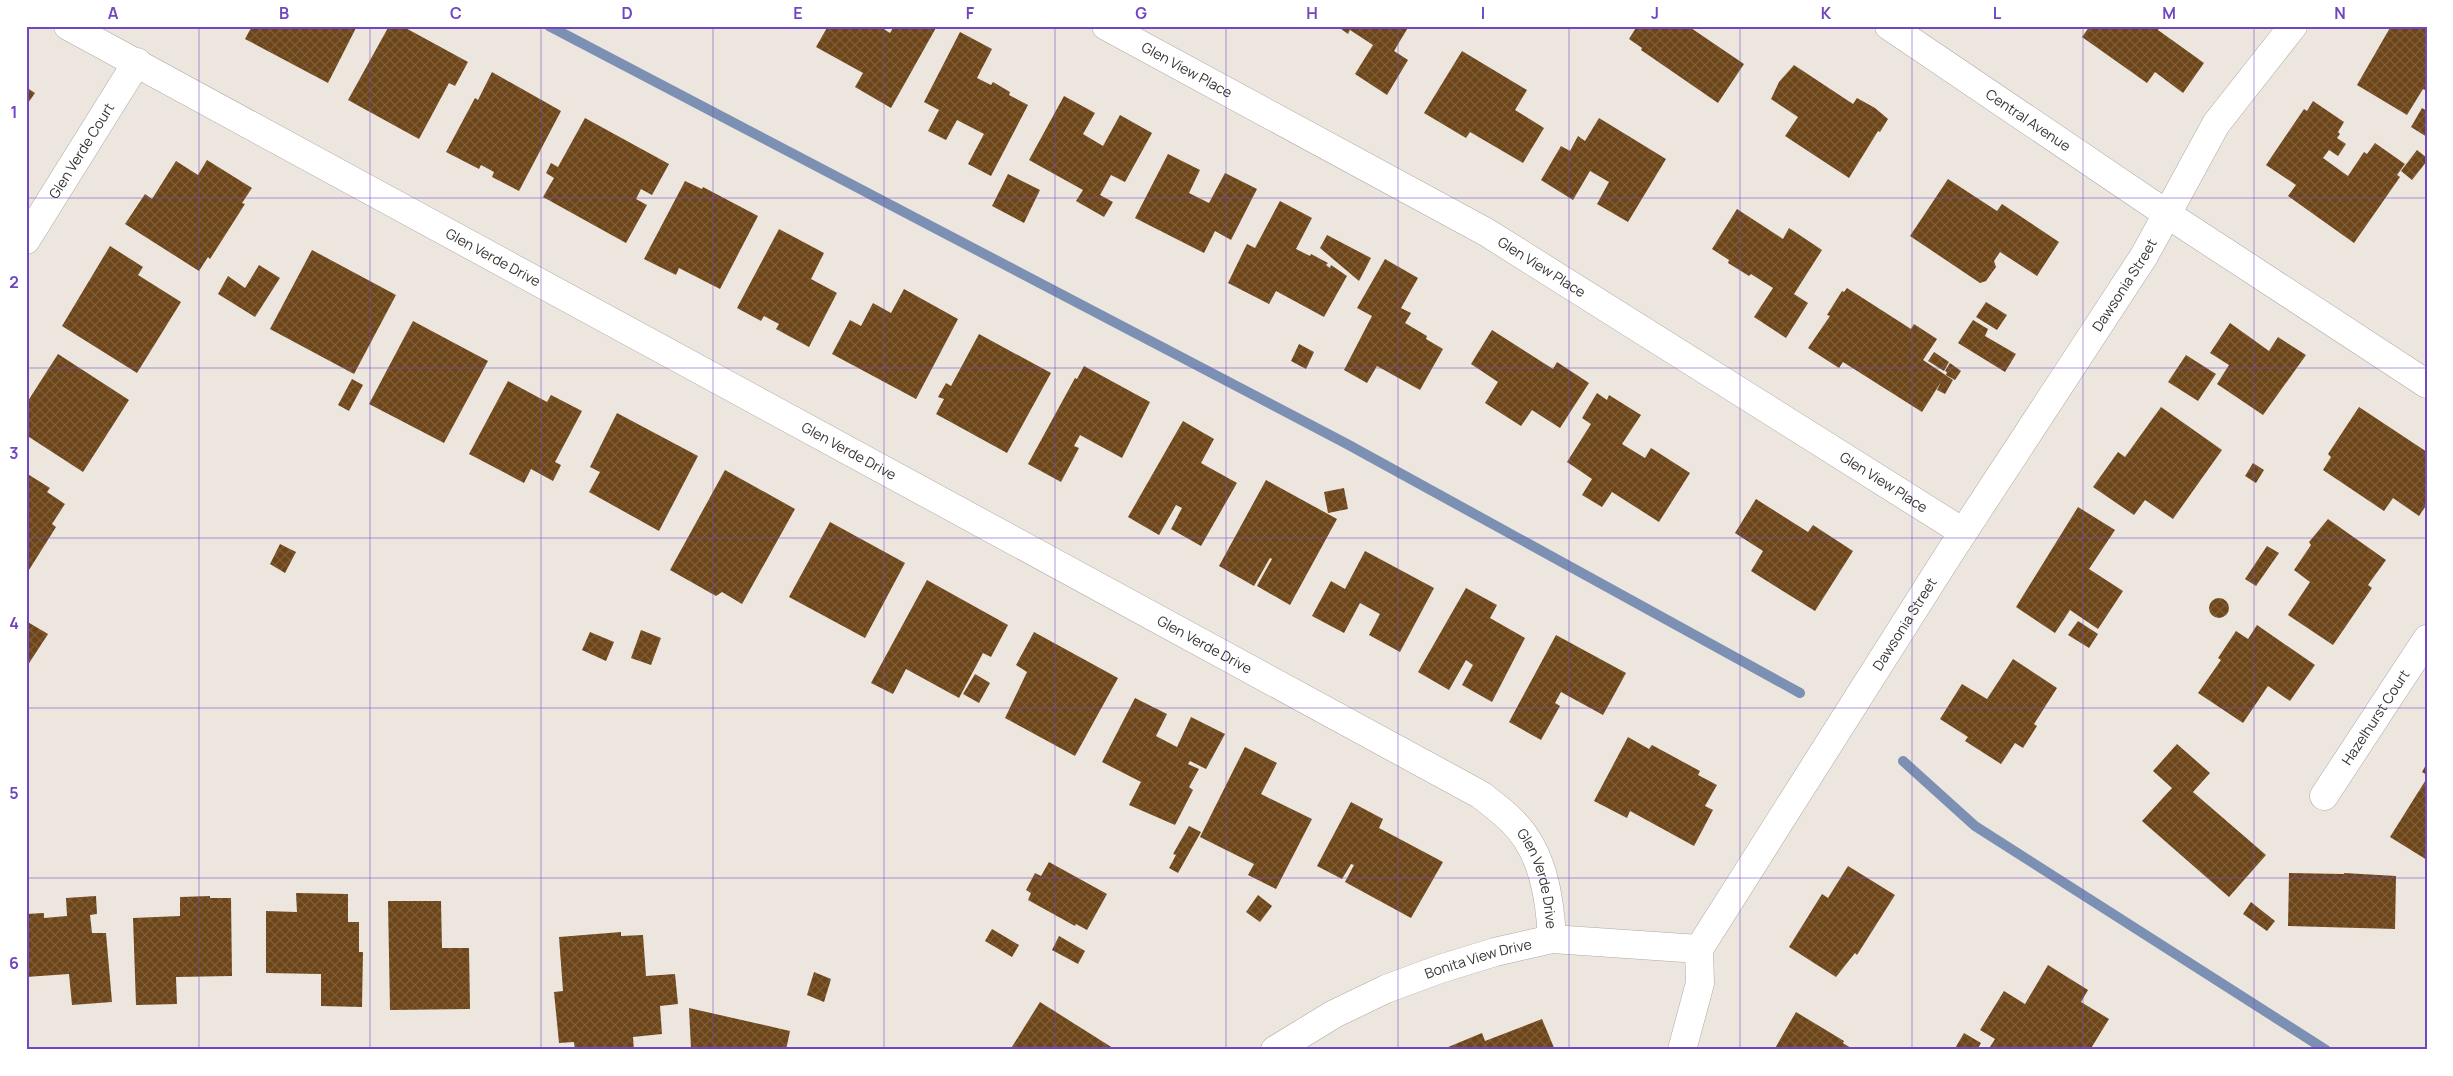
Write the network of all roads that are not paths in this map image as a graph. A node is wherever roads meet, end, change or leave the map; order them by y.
1 (68, 26) edge
2 (1106, 26) edge
3 (1889, 26) edge
4 (2293, 26) edge
5 (137, 62) junction
6 (2167, 214) junction
7 (26, 240) edge
8 (2427, 384) edge
9 (1963, 532) junction
10 (2427, 639) edge
11 (2324, 796) dead end
12 (1552, 939) junction
13 (1698, 949) junction
14 (1275, 1050) edge
15 (1682, 1050) edge

1 - 5 street, Glen Verde Drive
2 - 9 street, Glen View Place
3 - 6 street, Central Avenue
4 - 6 street
5 - 7 street, Glen Verde Court
5 - 12 street, Glen Verde Drive
6 - 8 street, Central Avenue
6 - 9 street, Dawsonia Street
9 - 13 street, Dawsonia Street
10 - 11 street, Hazelhurst Court
12 - 13 street, Bonita View Drive
12 - 14 street, Bonita View Drive
13 - 15 street

